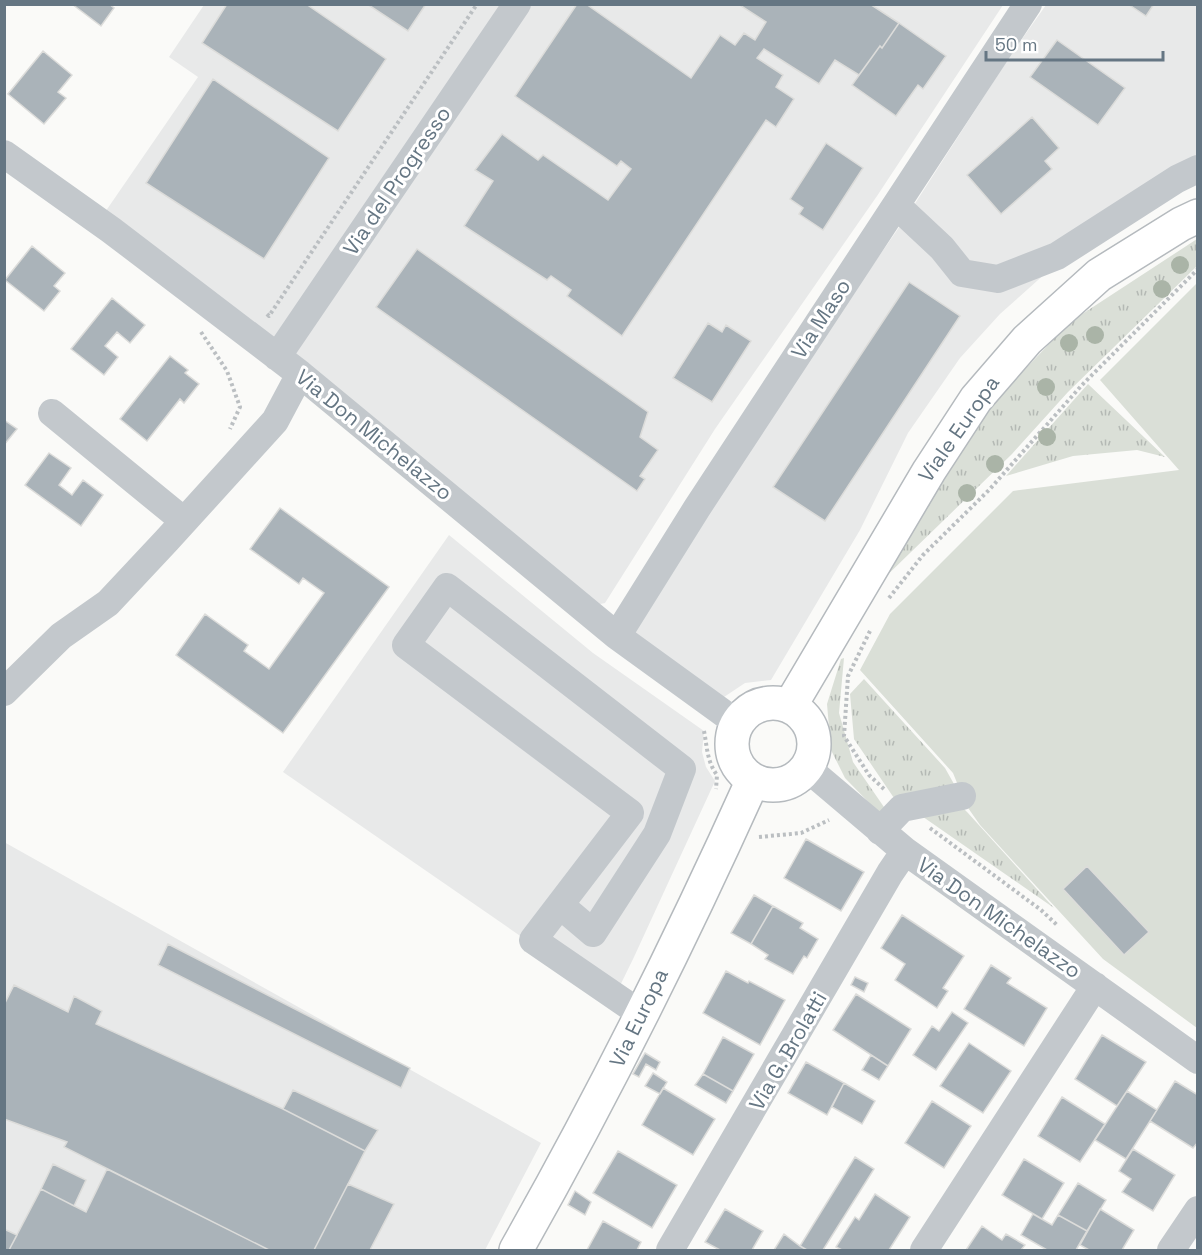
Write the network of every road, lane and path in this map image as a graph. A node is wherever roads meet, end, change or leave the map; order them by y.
1 (477, 4) edge
2 (517, 4) edge
3 (1028, 4) edge
4 (4, 154) edge
5 (1197, 169) edge
6 (896, 205) junction
7 (1197, 216) edge
8 (1197, 268) edge
9 (260, 309) dead end
10 (277, 357) junction
11 (300, 374) junction
12 (52, 413) dead end
13 (184, 521) junction
14 (887, 601) dead end
15 (871, 629) dead end
16 (617, 636) junction
17 (4, 692) edge
18 (790, 706) junction
19 (737, 723) junction
20 (807, 768) junction
21 (753, 780) junction
22 (962, 796) dead end
23 (902, 808) junction
24 (630, 813) junction
25 (839, 826) dead end
26 (880, 831) junction
27 (657, 834) junction
28 (754, 846) dead end
29 (905, 851) junction
30 (560, 905) junction
31 (1058, 926) dead end
32 (1095, 986) junction
33 (641, 1014) junction
34 (1197, 1060) edge
35 (1197, 1210) edge
36 (516, 1251) edge
37 (670, 1251) edge
38 (924, 1251) edge
39 (1171, 1251) edge

1 - 9 path
2 - 10 street, Via del Progresso
3 - 6 street, Via Maso
4 - 10 street, Via Don Michelazzo
5 - 6 street
6 - 16 street, Via Maso
7 - 18 main road, Viale Europa
8 - 14 path
10 - 11 street, Via Don Michelazzo
11 - 13 street
11 - 16 street, Via Don Michelazzo
12 - 13 street
13 - 17 street
15 - 23 path
16 - 19 street, Via Don Michelazzo
18 - 19 main road
18 - 20 main road
19 - 21 main road
20 - 21 main road
20 - 26 street, Via Don Michelazzo
21 - 33 main road, Via Europa
22 - 23 street
23 - 26 street
23 - 31 path
24 - 27 street
24 - 27 street
24 - 30 street
25 - 28 path
26 - 29 street, Via Don Michelazzo
27 - 30 street
29 - 32 street, Via Don Michelazzo
29 - 37 street, Via G. Brolatti
30 - 33 street
32 - 34 street, Via Don Michelazzo
32 - 38 street
33 - 36 main road, Via Europa
35 - 39 street

